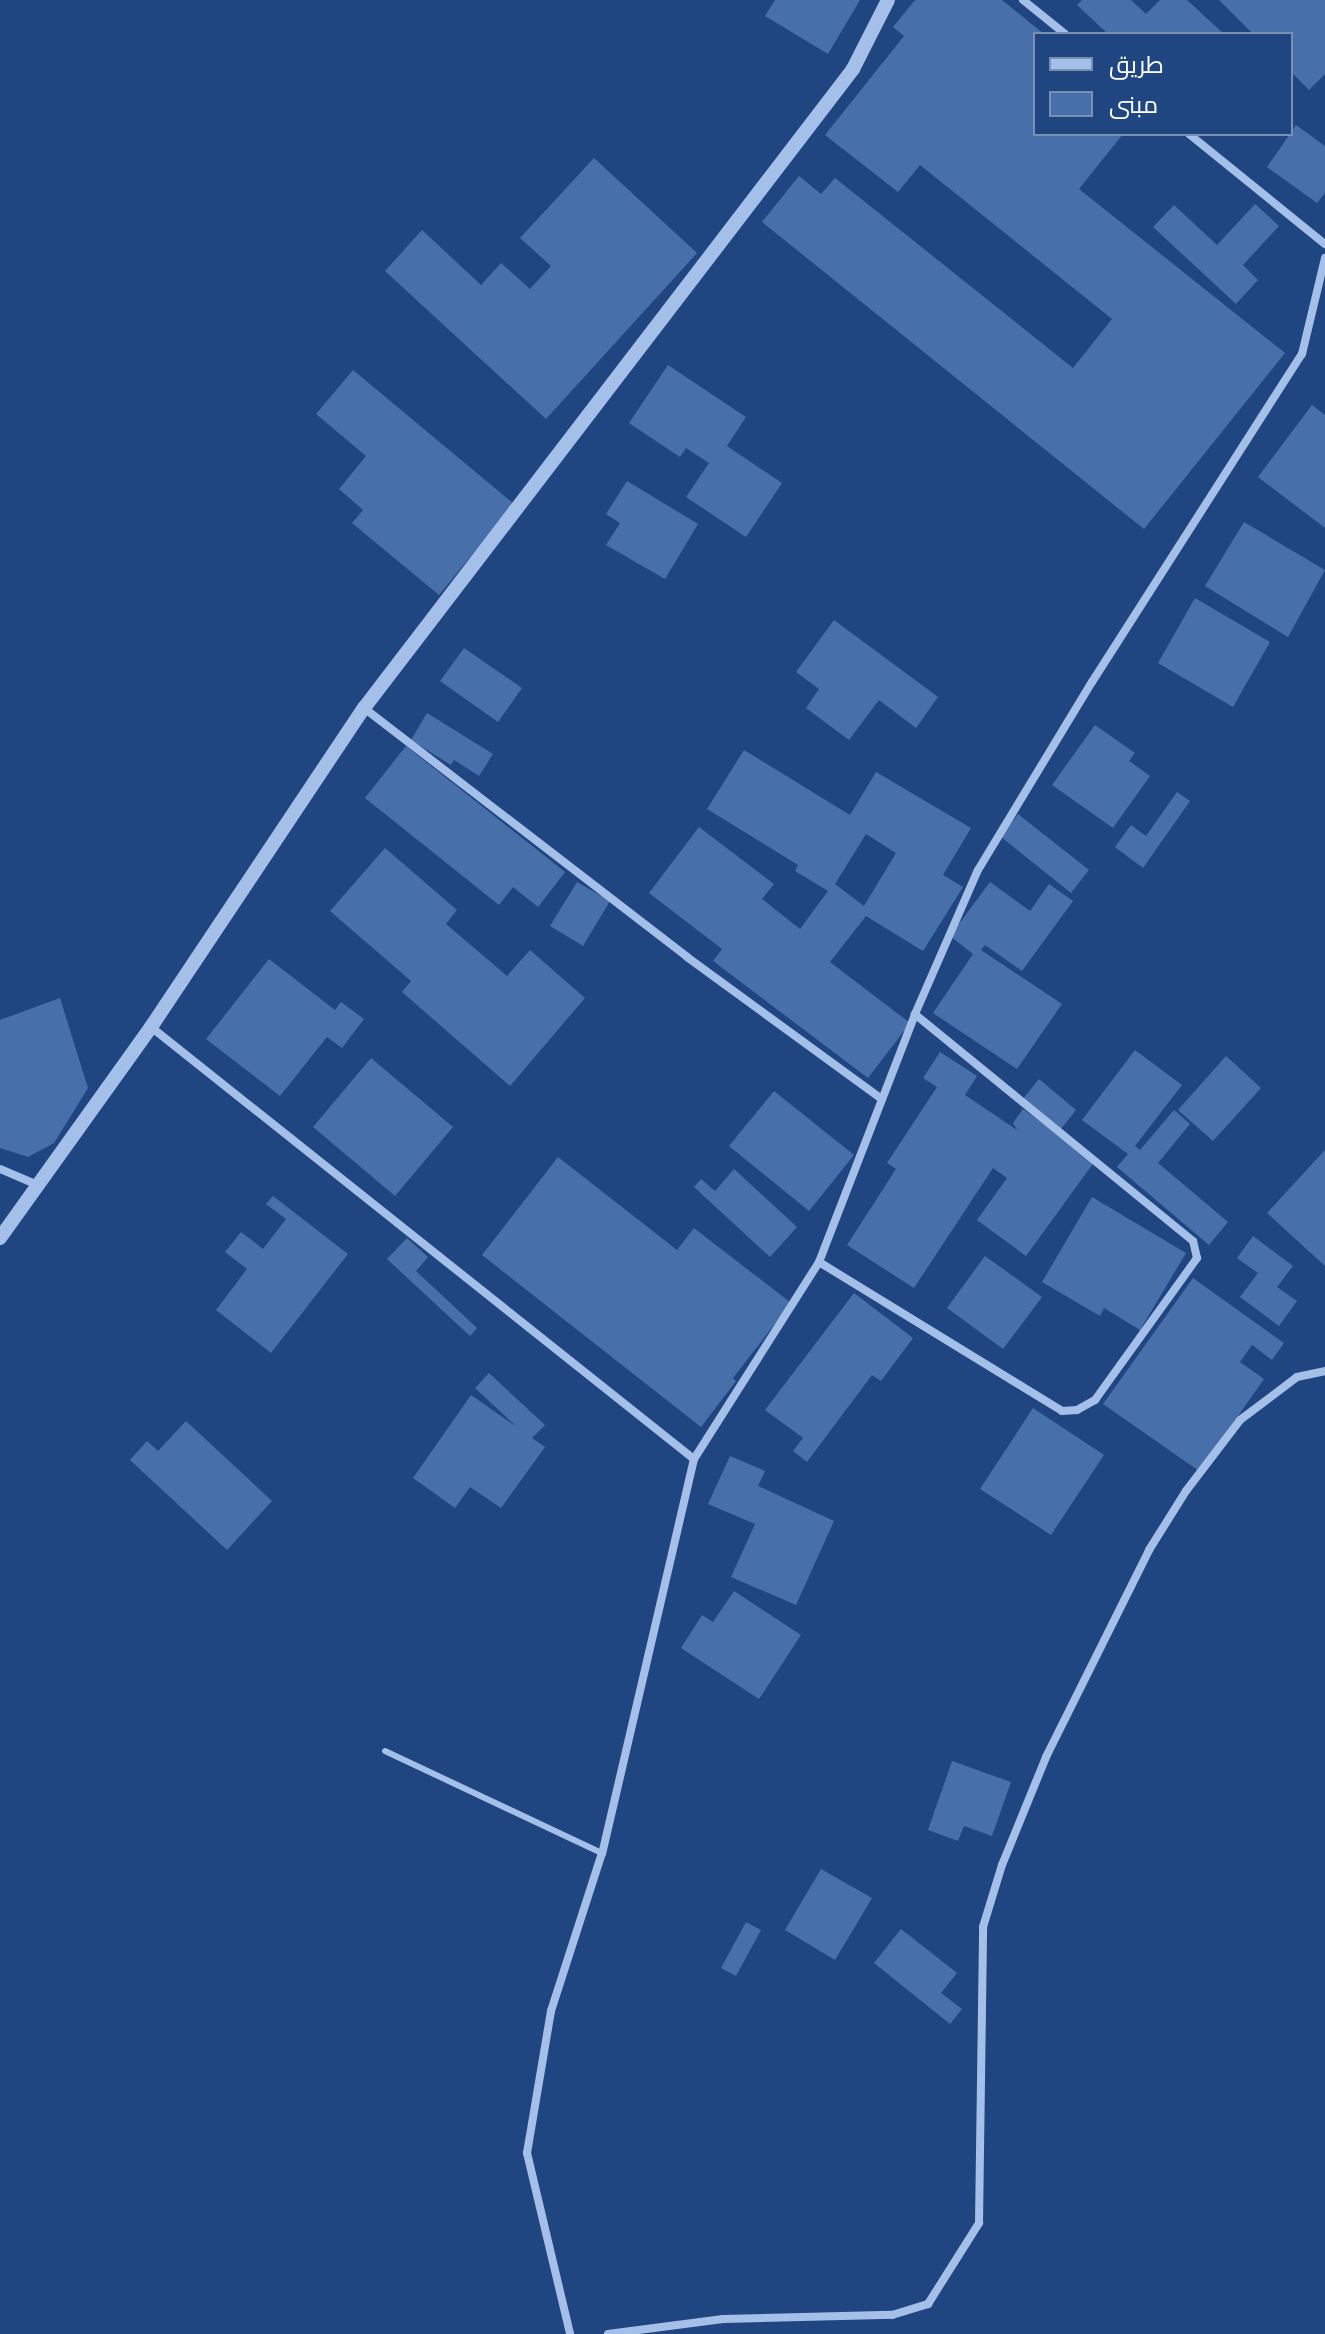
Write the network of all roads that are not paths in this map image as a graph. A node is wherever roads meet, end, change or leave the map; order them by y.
1 (888, 0) edge
2 (1023, 0) edge
3 (1063, 32) edge
4 (1191, 136) edge
5 (1325, 244) edge
6 (1325, 258) edge
7 (364, 708) junction
8 (915, 1014) junction
9 (151, 1027) junction
10 (882, 1099) junction
11 (0, 1169) edge
12 (36, 1184) junction
13 (0, 1238) edge
14 (819, 1262) junction
15 (1325, 1371) edge
16 (694, 1459) junction
17 (385, 1751) dead end
18 (602, 1853) junction
19 (570, 2334) edge
20 (608, 2334) edge

1 - 7 street
2 - 3 street
4 - 5 street
6 - 8 street
7 - 9 street
7 - 10 street
8 - 10 street
8 - 14 street
9 - 12 street
9 - 16 street
10 - 14 street
11 - 12 street
12 - 13 street
14 - 16 street
15 - 20 street
16 - 18 street
17 - 18 lane
18 - 19 street

